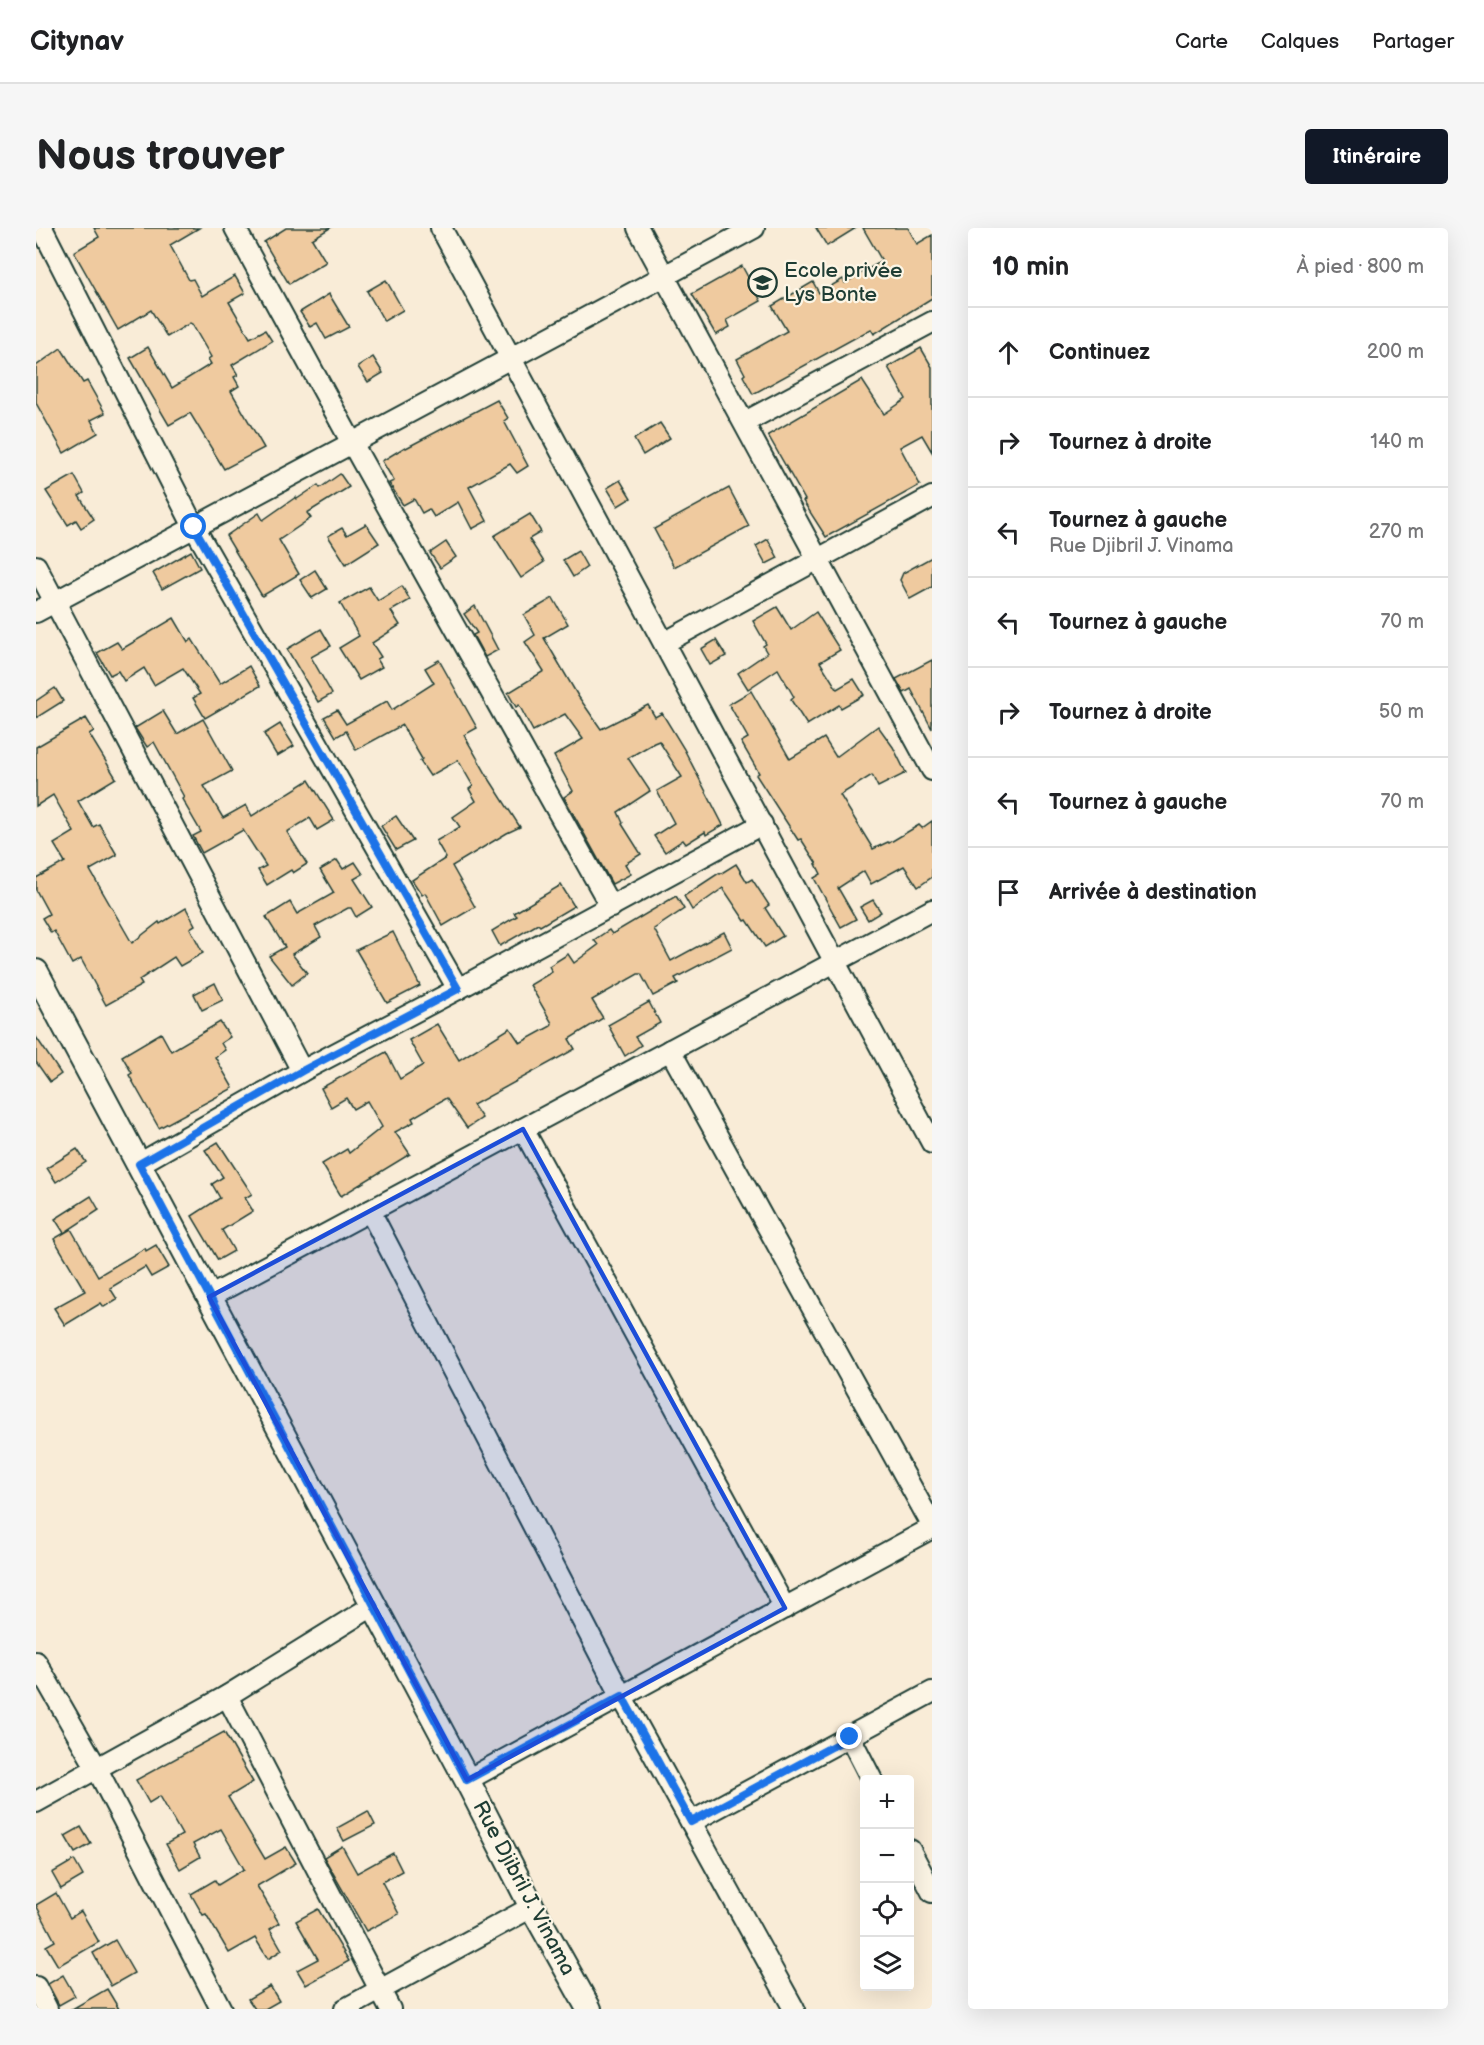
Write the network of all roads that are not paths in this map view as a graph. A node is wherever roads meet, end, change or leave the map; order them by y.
1 (42, 228) edge
2 (235, 228) edge
3 (441, 228) edge
4 (638, 228) edge
5 (754, 228) edge
6 (664, 276) junction
7 (932, 322) edge
8 (511, 358) junction
9 (745, 422) junction
10 (352, 443) junction
11 (932, 497) edge
12 (194, 527) junction
13 (818, 559) junction
14 (36, 566) edge
15 (55, 602) junction
16 (36, 612) edge
17 (664, 643) junction
18 (932, 770) edge
19 (762, 824) junction
20 (611, 907) junction
21 (932, 910) edge
22 (835, 962) junction
23 (38, 978) edge
24 (458, 989) junction
25 (670, 1050) junction
26 (302, 1071) junction
27 (523, 1129) junction
28 (931, 1136) edge
29 (139, 1164) junction
30 (370, 1211) junction
31 (209, 1298) junction
32 (932, 1527) edge
33 (374, 1605) junction
34 (785, 1608) junction
35 (36, 1662) edge
36 (932, 1692) edge
37 (227, 1695) junction
38 (622, 1696) junction
39 (850, 1737) junction
40 (96, 1767) junction
41 (870, 1775) edge
42 (467, 1780) junction
43 (36, 1802) edge
44 (691, 1822) junction
45 (914, 1859) edge
46 (932, 1893) edge
47 (532, 1907) junction
48 (36, 1987) edge
49 (380, 1990) junction
50 (47, 2009) edge
51 (221, 2009) edge
52 (345, 2009) edge
53 (390, 2009) edge
54 (589, 2009) edge
55 (794, 2009) edge

1 - 12 street
2 - 10 street
3 - 8 street
4 - 6 street
5 - 6 street
6 - 8 street
6 - 9 street
7 - 9 street
8 - 10 street
8 - 17 street
9 - 13 street
10 - 12 street
10 - 20 street
11 - 13 street
12 - 15 street
12 - 24 street
13 - 17 street
13 - 18 street
14 - 15 street
15 - 16 street
15 - 26 street
17 - 19 street
19 - 20 street
19 - 22 street
20 - 24 street
21 - 22 street
22 - 25 street
22 - 28 street
23 - 29 street, Rue Djibril J. Vinama
24 - 26 street
25 - 27 street
25 - 32 street
26 - 29 street
27 - 30 street
27 - 34 street
29 - 31 street, Rue Djibril J. Vinama
30 - 31 street
30 - 38 street
31 - 33 street, Rue Djibril J. Vinama
32 - 34 street
33 - 37 street
33 - 42 street, Rue Djibril J. Vinama
34 - 38 street
35 - 40 street
36 - 39 street
37 - 40 street
37 - 49 street
38 - 42 street
38 - 44 street
39 - 41 street
39 - 44 street
40 - 43 street
40 - 51 street
42 - 47 street, Rue Djibril J. Vinama
44 - 55 street
45 - 46 street
47 - 49 street
47 - 54 street, Rue Djibril J. Vinama
48 - 50 street
49 - 52 street
49 - 53 street

